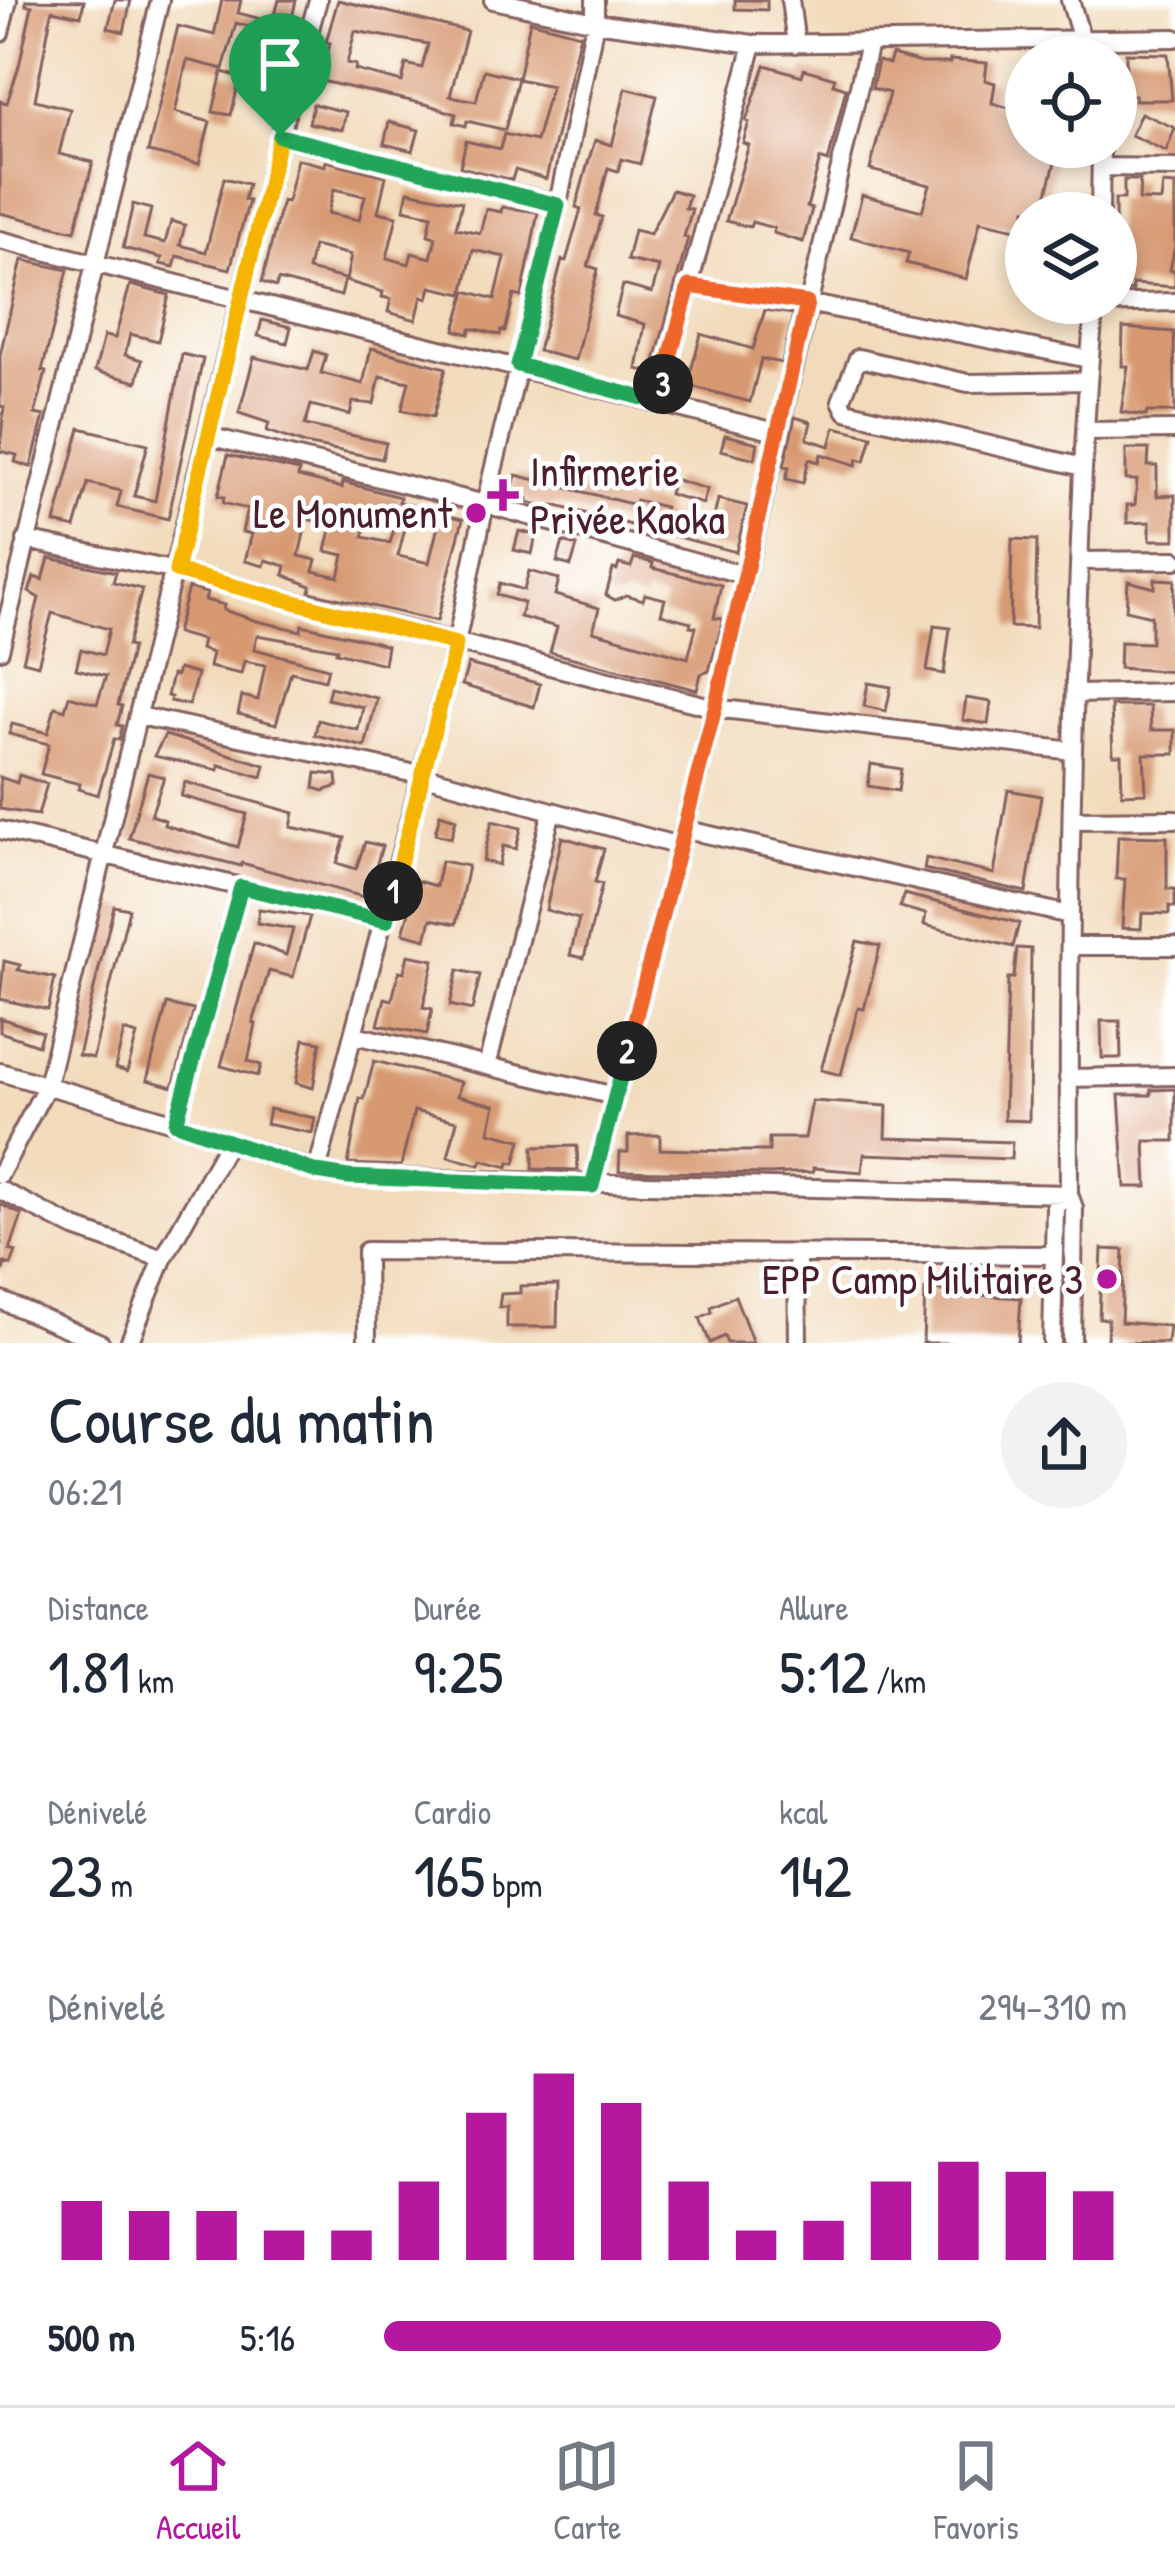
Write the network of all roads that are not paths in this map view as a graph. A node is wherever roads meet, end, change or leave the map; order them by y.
1 (8, 0) edge
2 (160, 0) edge
3 (318, 0) edge
4 (493, 0) edge
5 (595, 0) edge
6 (790, 0) edge
7 (1070, 0) edge
8 (595, 22) junction
9 (0, 33) edge
10 (1082, 36) edge
11 (1137, 38) edge
12 (1175, 38) edge
13 (1005, 40) edge
14 (753, 44) junction
15 (796, 44) junction
16 (869, 44) junction
17 (280, 136) junction
18 (1137, 167) edge
19 (1175, 168) edge
20 (558, 205) junction
21 (0, 240) edge
22 (92, 263) junction
23 (689, 286) junction
24 (242, 299) junction
25 (1175, 302) edge
26 (807, 303) junction
27 (1137, 303) edge
28 (1093, 324) edge
29 (1089, 359) junction
30 (518, 365) junction
31 (1087, 381) junction
32 (658, 402) junction
33 (1084, 430) junction
34 (1175, 430) edge
35 (776, 432) junction
36 (208, 436) junction
37 (1083, 467) junction
38 (484, 504) junction
39 (26, 540) junction
40 (1175, 560) edge
41 (1080, 561) junction
42 (176, 571) junction
43 (744, 575) junction
44 (456, 644) junction
45 (0, 650) edge
46 (1175, 692) edge
47 (1075, 694) junction
48 (715, 708) junction
49 (139, 716) junction
50 (1073, 752) junction
51 (422, 775) junction
52 (552, 811) junction
53 (1175, 819) edge
54 (1072, 820) junction
55 (0, 830) edge
56 (681, 838) junction
57 (104, 855) junction
58 (241, 887) junction
59 (1070, 915) junction
60 (386, 921) junction
61 (1070, 946) junction
62 (1175, 946) edge
63 (355, 1035) junction
64 (487, 1066) junction
65 (0, 1072) edge
66 (1175, 1076) edge
67 (1068, 1078) junction
68 (47, 1085) junction
69 (615, 1096) junction
70 (176, 1123) junction
71 (228, 1143) junction
72 (317, 1172) junction
73 (0, 1174) edge
74 (592, 1186) junction
75 (0, 1190) edge
76 (1069, 1194) junction
77 (797, 1254) junction
78 (1054, 1255) junction
79 (163, 1259) junction
80 (0, 1300) edge
81 (101, 1343) edge
82 (129, 1343) edge
83 (367, 1343) edge
84 (798, 1343) edge
85 (1052, 1343) edge
86 (1072, 1343) edge

1 - 9 street
2 - 22 street
3 - 17 street
4 - 8 street
5 - 8 street
6 - 15 street
7 - 10 street
8 - 14 street
8 - 20 street
11 - 12 street
13 - 16 street
14 - 15 street
14 - 23 street
15 - 16 street
16 - 26 street
17 - 20 street
17 - 24 street
18 - 19 street
20 - 30 street
21 - 22 street
22 - 24 street
22 - 39 street
23 - 26 street
23 - 32 street
24 - 30 street
24 - 36 street
25 - 27 street
26 - 29 street
26 - 35 street
28 - 29 street
29 - 31 street
30 - 32 street
30 - 38 street
31 - 33 street
31 - 37 street
32 - 35 street
33 - 34 street
33 - 37 street
35 - 43 street
36 - 38 street
36 - 42 street
37 - 41 street
38 - 43 street
38 - 44 street
39 - 42 street
39 - 45 street
40 - 41 street
41 - 47 street
42 - 44 street
42 - 49 street
43 - 48 street
44 - 48 street
44 - 51 street
46 - 47 street
47 - 50 street
48 - 50 street
48 - 56 street
49 - 51 street
49 - 57 street
50 - 54 street
51 - 52 street
51 - 60 street
52 - 56 street
52 - 64 street
53 - 54 street
54 - 59 street
55 - 57 street
56 - 59 street
56 - 69 street
57 - 58 street
57 - 68 street
58 - 60 street
58 - 70 street
59 - 61 street
60 - 63 street
61 - 62 street
61 - 67 street
63 - 64 street
63 - 72 street
64 - 69 street
65 - 68 street
66 - 67 street
67 - 76 street
68 - 70 street
68 - 73 street
69 - 74 street
70 - 71 street
71 - 72 street
71 - 79 street
72 - 74 street
74 - 76 street
75 - 79 street
76 - 78 street
76 - 86 street
77 - 78 street
77 - 83 street
77 - 84 street
78 - 85 street
79 - 82 street
80 - 81 street

